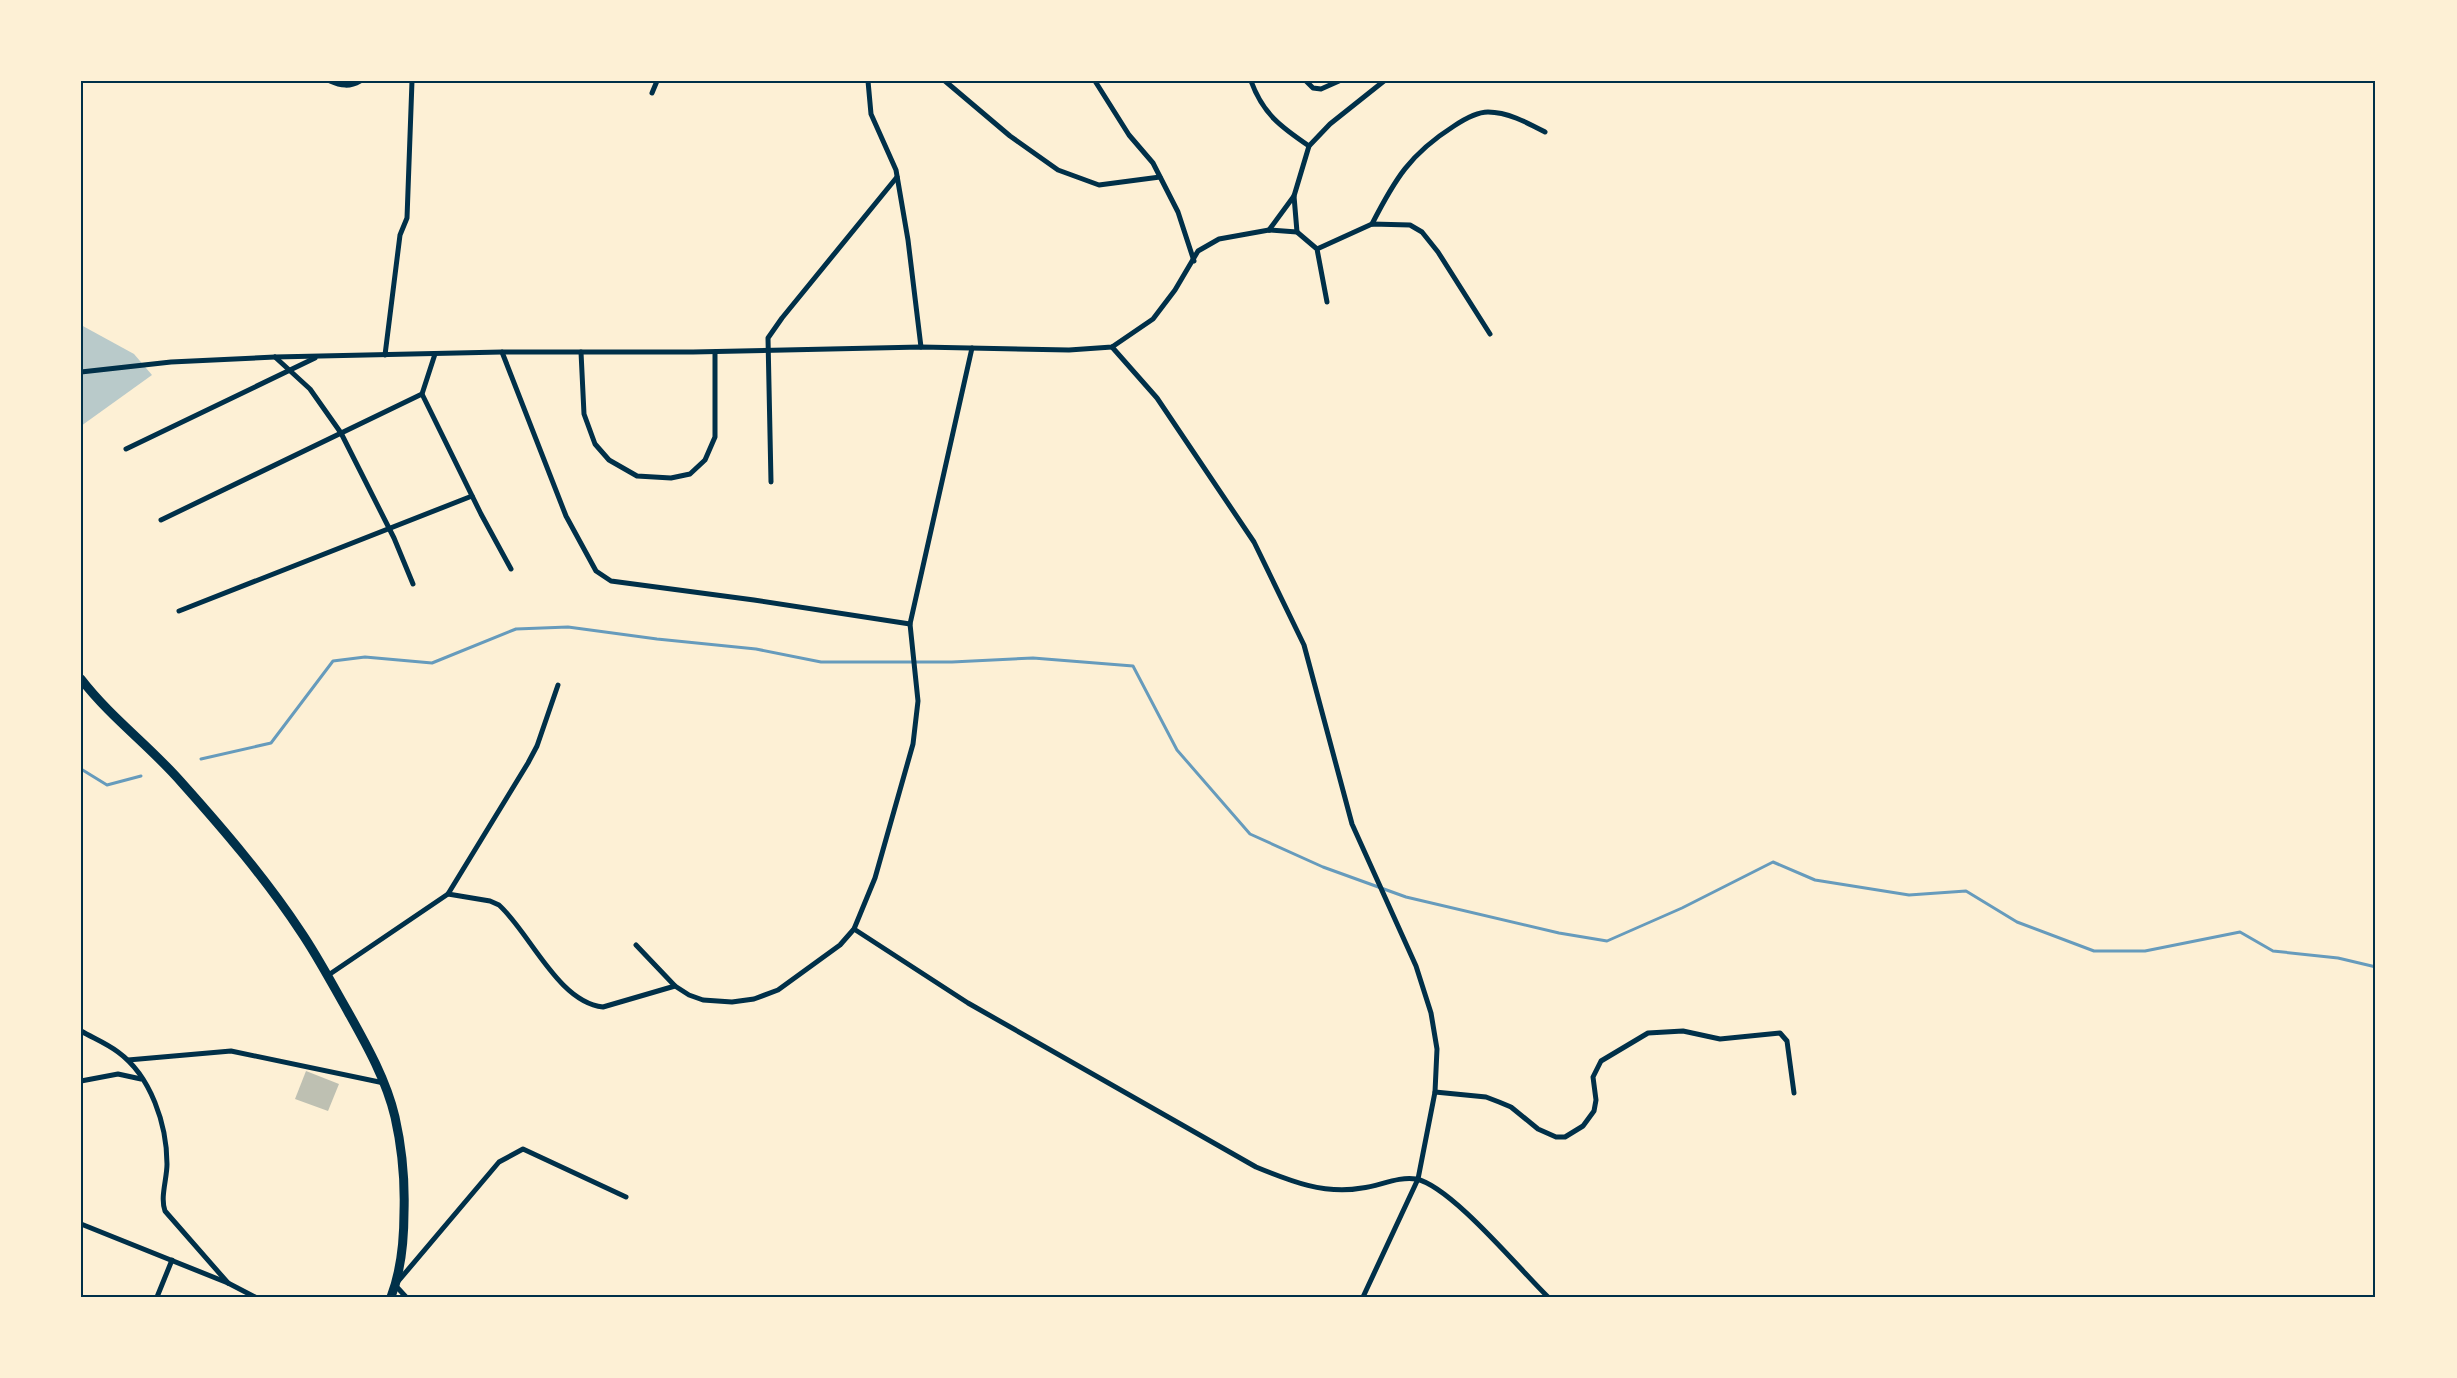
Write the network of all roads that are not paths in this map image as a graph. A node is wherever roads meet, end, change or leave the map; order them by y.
1 (330, 81) edge
2 (360, 81) edge
3 (412, 81) edge
4 (657, 81) edge
5 (868, 81) edge
6 (945, 81) edge
7 (1095, 81) edge
8 (1251, 81) edge
9 (1306, 81) edge
10 (1339, 81) edge
11 (1384, 81) edge
12 (652, 93) dead end
13 (1545, 132) dead end
14 (1309, 146) junction
15 (897, 177) junction
16 (1160, 177) junction
17 (1294, 196) junction
18 (1372, 224) junction
19 (1269, 230) junction
20 (1297, 232) junction
21 (1317, 249) junction
22 (1194, 261) junction
23 (1327, 302) dead end
24 (1490, 334) dead end
25 (921, 347) junction
26 (1112, 347) junction
27 (972, 348) junction
28 (768, 351) junction
29 (502, 352) junction
30 (581, 352) junction
31 (715, 352) junction
32 (435, 354) junction
33 (386, 355) junction
34 (275, 357) junction
35 (317, 357) junction
36 (290, 370) junction
37 (81, 372) edge
38 (422, 394) junction
39 (341, 433) junction
40 (126, 448) dead end
41 (771, 482) dead end
42 (472, 496) junction
43 (161, 520) dead end
44 (390, 530) junction
45 (511, 569) dead end
46 (413, 584) dead end
47 (179, 611) dead end
48 (910, 624) junction
49 (81, 679) edge
50 (558, 685) dead end
51 (448, 894) junction
52 (854, 929) junction
53 (636, 945) dead end
54 (327, 976) junction
55 (675, 986) junction
56 (81, 1031) edge
57 (129, 1062) junction
58 (122, 1075) junction
59 (141, 1079) junction
60 (81, 1081) edge
61 (384, 1083) junction
62 (1435, 1092) junction
63 (1794, 1093) dead end
64 (1418, 1179) junction
65 (626, 1197) dead end
66 (81, 1224) edge
67 (172, 1260) junction
68 (228, 1283) junction
69 (395, 1285) junction
70 (253, 1296) edge
71 (157, 1297) edge
72 (391, 1297) edge
73 (406, 1297) edge
74 (1363, 1297) edge
75 (1548, 1297) edge

1 - 2 street
3 - 33 street
4 - 12 street
5 - 15 street
6 - 16 street
7 - 16 street
8 - 14 street
9 - 10 street
11 - 14 street
13 - 18 street
14 - 17 street
15 - 25 street
15 - 28 street
16 - 22 street
17 - 19 street
17 - 20 street
18 - 21 street
18 - 24 street
19 - 20 street
19 - 22 street
20 - 21 street
21 - 23 street
22 - 26 street
25 - 27 street
25 - 28 street
26 - 27 street
26 - 62 street
27 - 48 street
28 - 31 street
28 - 41 street
29 - 30 street
29 - 32 street
29 - 48 street
30 - 31 street
30 - 31 street
32 - 33 street
32 - 38 street
33 - 35 street
34 - 35 street
34 - 36 street
34 - 37 street
35 - 36 street
36 - 39 street
36 - 40 street
38 - 39 street
38 - 42 street
39 - 43 street
39 - 44 street
42 - 44 street
42 - 45 street
44 - 46 street
44 - 47 street
48 - 52 street
49 - 54 highway
50 - 51 street
51 - 54 street
51 - 55 street
52 - 55 street
52 - 64 street
53 - 55 street
54 - 61 highway
56 - 57 street
57 - 58 street
57 - 59 street
57 - 61 street
58 - 59 street
58 - 60 street
59 - 68 street
61 - 69 highway
62 - 63 street
62 - 64 street
64 - 74 street
64 - 75 street
65 - 69 street
66 - 67 street
67 - 68 street
67 - 71 street
68 - 70 street
69 - 72 highway
69 - 73 street

